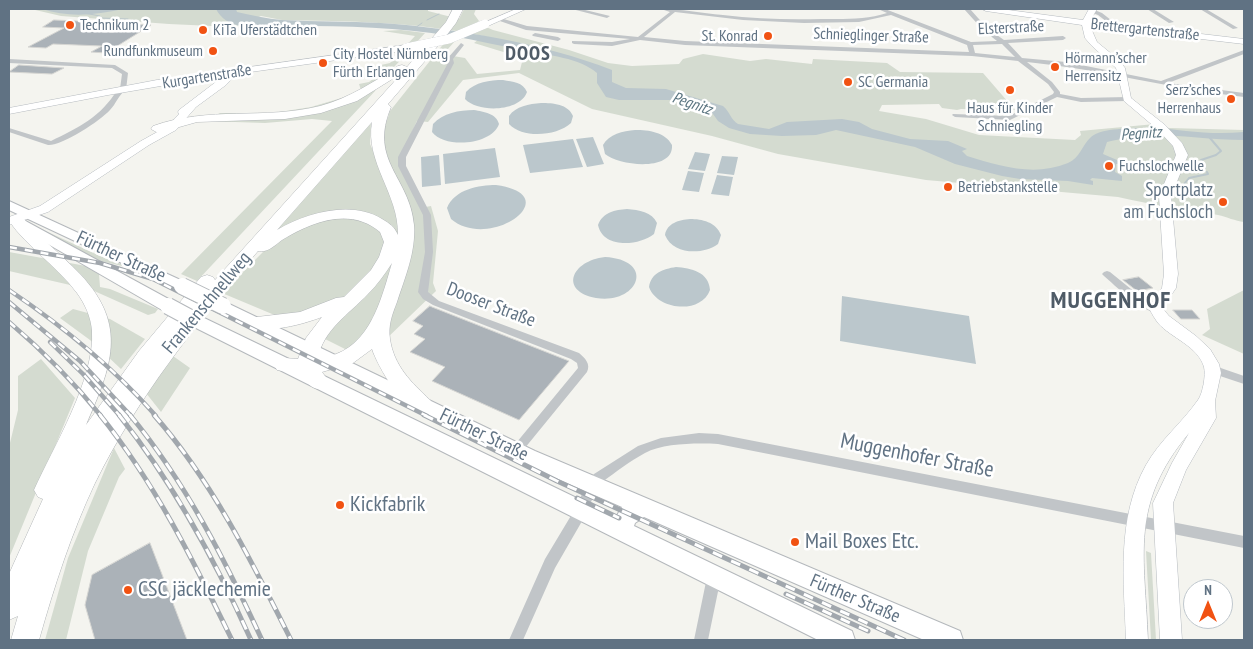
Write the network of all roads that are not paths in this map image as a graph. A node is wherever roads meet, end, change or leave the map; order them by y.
1 (449, 9) edge
2 (458, 9) edge
3 (522, 9) edge
4 (575, 9) edge
5 (663, 9) edge
6 (880, 9) edge
7 (967, 9) edge
8 (986, 9) edge
9 (1150, 9) edge
10 (1203, 9) edge
11 (675, 10) edge
12 (1093, 10) edge
13 (892, 13) junction
14 (607, 16) dead end
15 (448, 19) junction
16 (1171, 22) dead end
17 (498, 23) junction
18 (1090, 24) junction
19 (1113, 24) dead end
20 (1235, 28) dead end
21 (511, 31) dead end
22 (1062, 38) dead end
23 (558, 39) dead end
24 (639, 39) junction
25 (1244, 41) edge
26 (574, 42) dead end
27 (1002, 42) junction
28 (970, 44) junction
29 (461, 45) dead end
30 (1244, 52) edge
31 (972, 54) junction
32 (1020, 59) junction
33 (9, 61) edge
34 (404, 72) junction
35 (232, 73) junction
36 (1123, 76) junction
37 (1161, 83) junction
38 (121, 90) junction
39 (1056, 95) junction
40 (1244, 95) edge
41 (1127, 100) junction
42 (191, 108) junction
43 (9, 111) edge
44 (955, 114) dead end
45 (217, 116) junction
46 (179, 121) junction
47 (358, 123) junction
48 (158, 129) junction
49 (9, 130) edge
50 (145, 142) junction
51 (14, 216) edge
52 (1107, 274) dead end
53 (224, 281) junction
54 (364, 287) junction
55 (1157, 310) junction
56 (255, 322) junction
57 (380, 323) junction
58 (336, 362) junction
59 (284, 366) joint
60 (313, 367) junction
61 (1212, 369) junction
62 (1244, 380) edge
63 (1207, 402) junction
64 (423, 406) junction
65 (516, 451) junction
66 (556, 469) junction
67 (592, 486) junction
68 (540, 492) junction
69 (643, 508) junction
70 (580, 512) junction
71 (1136, 520) junction
72 (1163, 526) junction
73 (624, 533) junction
74 (1244, 542) edge
75 (22, 571) junction
76 (714, 577) junction
77 (9, 607) edge
78 (25, 640) edge
79 (516, 640) edge
80 (701, 640) edge
81 (843, 640) edge
82 (951, 640) edge
83 (1138, 640) edge
84 (1171, 640) edge

1 - 15 highway, Frankenschnellweg
2 - 15 highway, Frankenschnellweg
3 - 17 main road, Kurgartenstraße
4 - 14 street
5 - 11 street
6 - 13 street
7 - 27 street
8 - 18 main road, Brettergartenstraße
9 - 16 street
10 - 20 street
11 - 13 street
11 - 24 street
12 - 18 main road
12 - 19 street
13 - 28 street
15 - 34 highway, Frankenschnellweg
17 - 24 street, Schnieglinger Straße
17 - 35 main road, Kurgartenstraße, bridge
18 - 25 main road, Brettergartenstraße
18 - 36 main road
21 - 23 street
22 - 27 street, Elsterstraße
24 - 26 street
24 - 31 street, Schnieglinger Straße
27 - 28 street, Elsterstraße
27 - 32 street
28 - 31 street, Elsterstraße
29 - 65 street, Dooser Straße
30 - 37 street
31 - 32 street, Schnieglinger Straße
32 - 36 street, Schnieglinger Straße
32 - 39 street
33 - 38 street
34 - 45 highway
34 - 47 highway, Frankenschnellweg
34 - 57 highway
35 - 38 main road, Kurgartenstraße
35 - 42 main road
36 - 37 street, Schnieglinger Straße
36 - 41 main road
37 - 40 street, Schnieglinger Straße
38 - 43 main road, Kurgartenstraße
38 - 49 street
39 - 41 street
39 - 44 street
41 - 55 main road
42 - 45 highway
42 - 46 main road
42 - 48 main road
45 - 46 highway
46 - 48 highway
46 - 50 main road
47 - 53 highway, Frankenschnellweg
47 - 75 highway, Frankenschnellweg
48 - 50 main road
50 - 51 main road
51 - 56 main road, Fürther Straße, bridge
51 - 59 main road, Fürther Straße, bridge
51 - 75 highway
52 - 55 street
53 - 54 highway
53 - 78 highway, Frankenschnellweg
54 - 56 highway
54 - 60 highway
55 - 61 main road
56 - 60 main road, Fürther Straße
57 - 58 highway
57 - 64 highway
58 - 60 highway
58 - 64 main road, Fürther Straße
59 - 60 highway
60 - 68 main road, Fürther Straße
61 - 62 street
61 - 63 main road
63 - 71 main road
63 - 72 main road
64 - 65 main road, Fürther Straße
65 - 66 main road, Fürther Straße
66 - 67 main road, Fürther Straße
66 - 68 main road
67 - 69 main road, Fürther Straße
67 - 70 street
67 - 71 street, Muggenhofer Straße
68 - 70 main road, Fürther Straße
69 - 73 main road
69 - 82 main road, Fürther Straße
70 - 73 main road, Fürther Straße
70 - 79 street
71 - 72 street, Muggenhofer Straße
71 - 83 main road
72 - 74 street, Muggenhofer Straße
72 - 84 main road
73 - 76 main road, Fürther Straße
75 - 77 highway, Frankenschnellweg
76 - 80 street
76 - 81 main road, Fürther Straße

